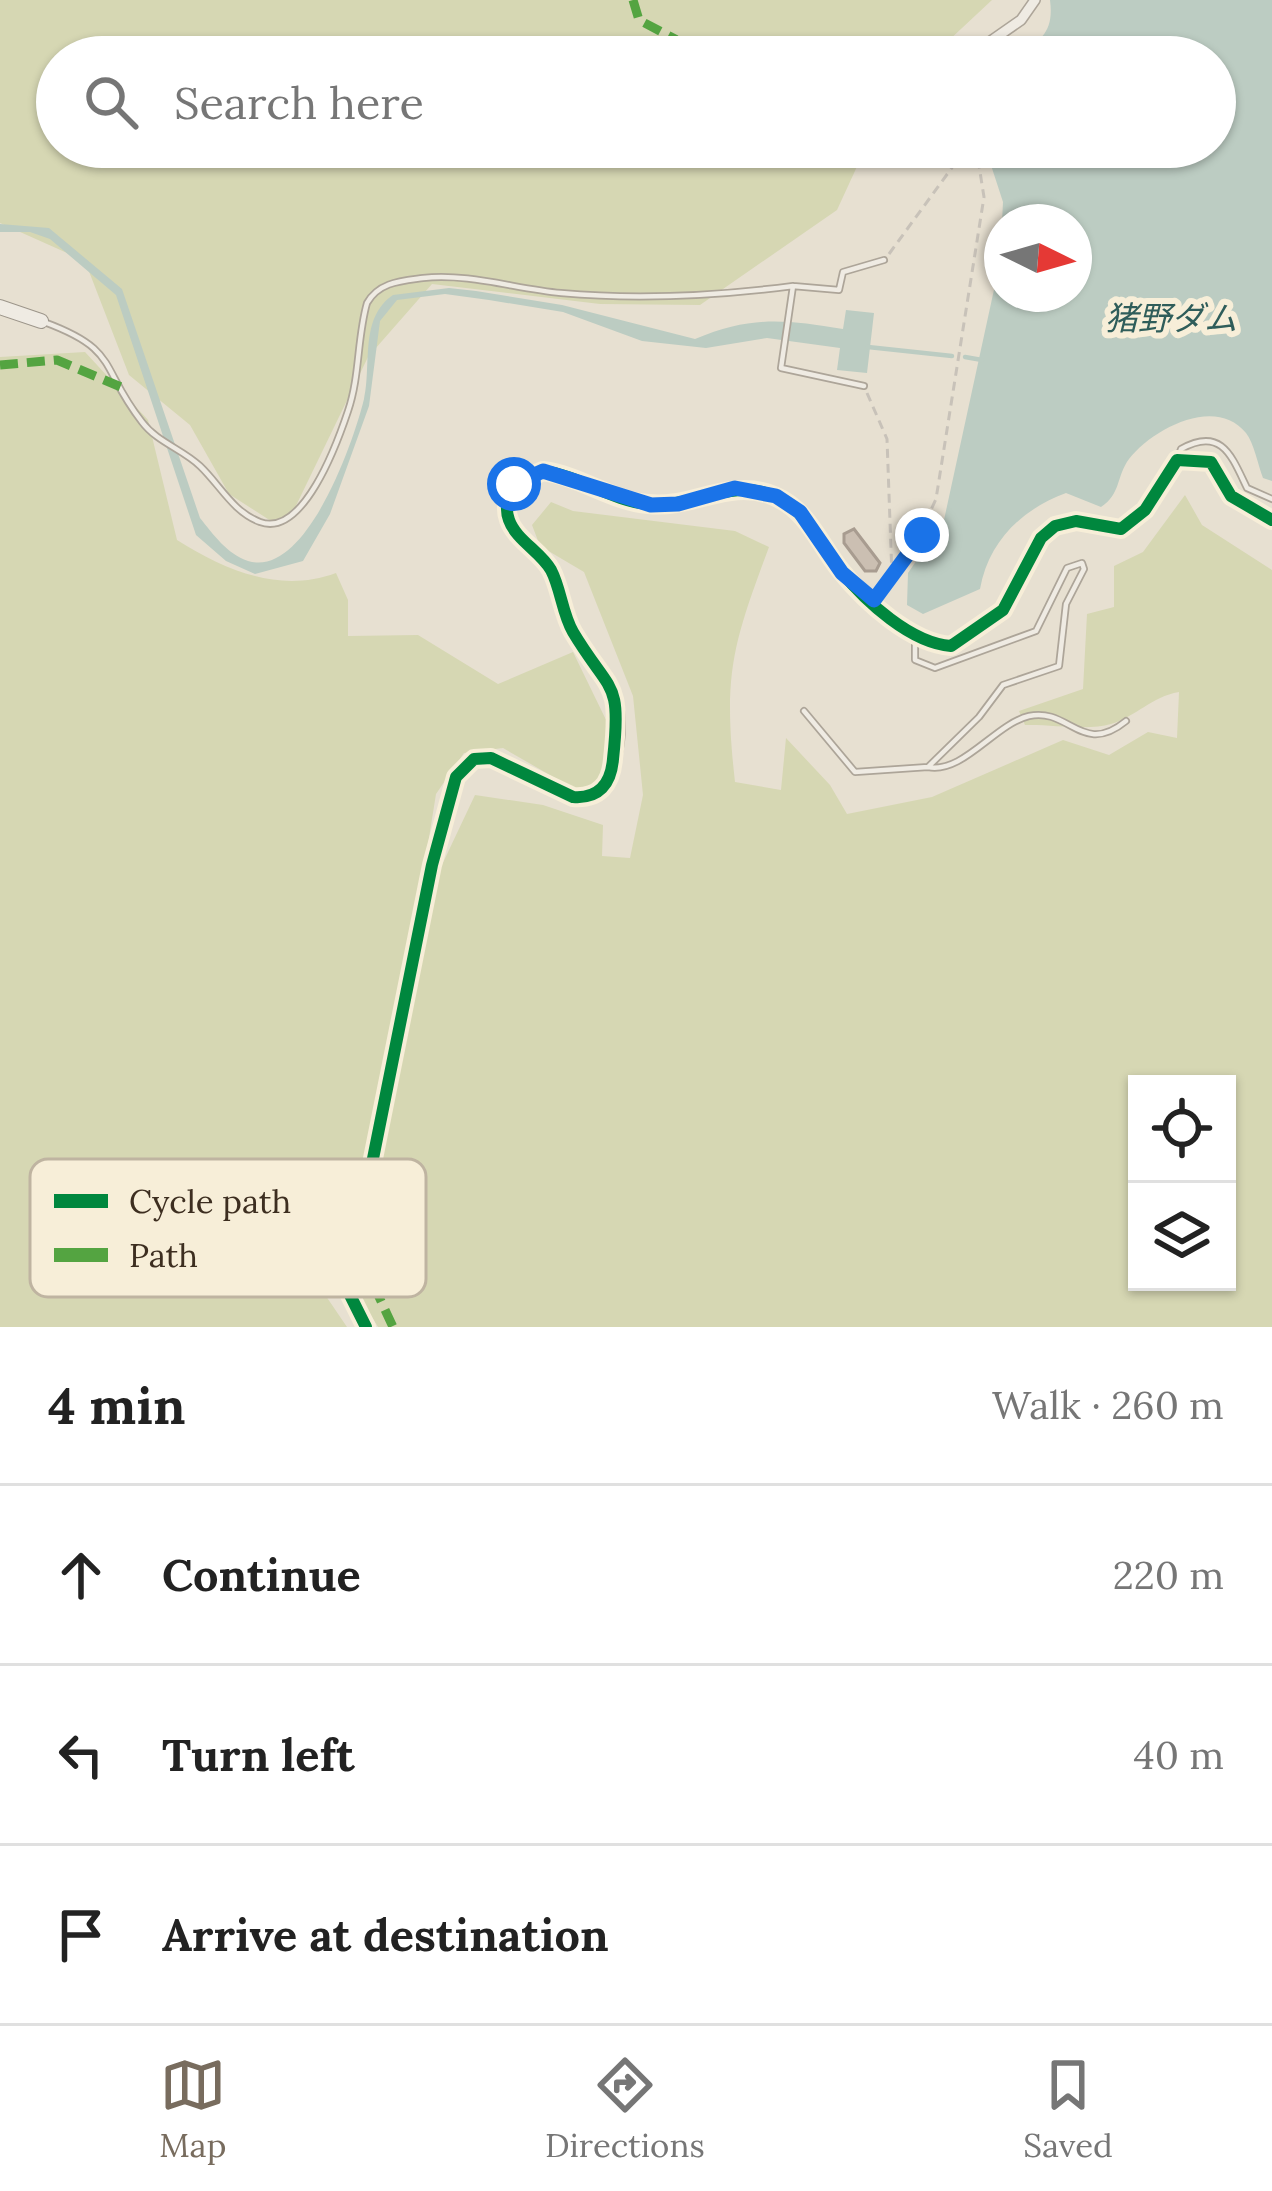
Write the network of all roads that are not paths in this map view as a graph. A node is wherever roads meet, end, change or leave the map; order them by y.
1 (1035, 0) edge
2 (998, 36) edge
3 (884, 260) road end
4 (793, 286) junction
5 (0, 307) edge
6 (41, 321) joint
7 (864, 386) road end
8 (1178, 460) junction
9 (1272, 499) edge
10 (1272, 520) edge
11 (915, 639) junction
12 (804, 710) dead end
13 (1126, 721) dead end
14 (928, 767) junction
15 (432, 865) tunnel mouth
16 (351, 1297) edge
17 (366, 1327) edge

1 - 2 street
3 - 4 lane
4 - 6 lane
4 - 7 lane
5 - 6 street
8 - 9 lane
8 - 10 street
8 - 11 street
11 - 14 lane
11 - 15 street
12 - 14 lane
13 - 14 lane
16 - 17 street

